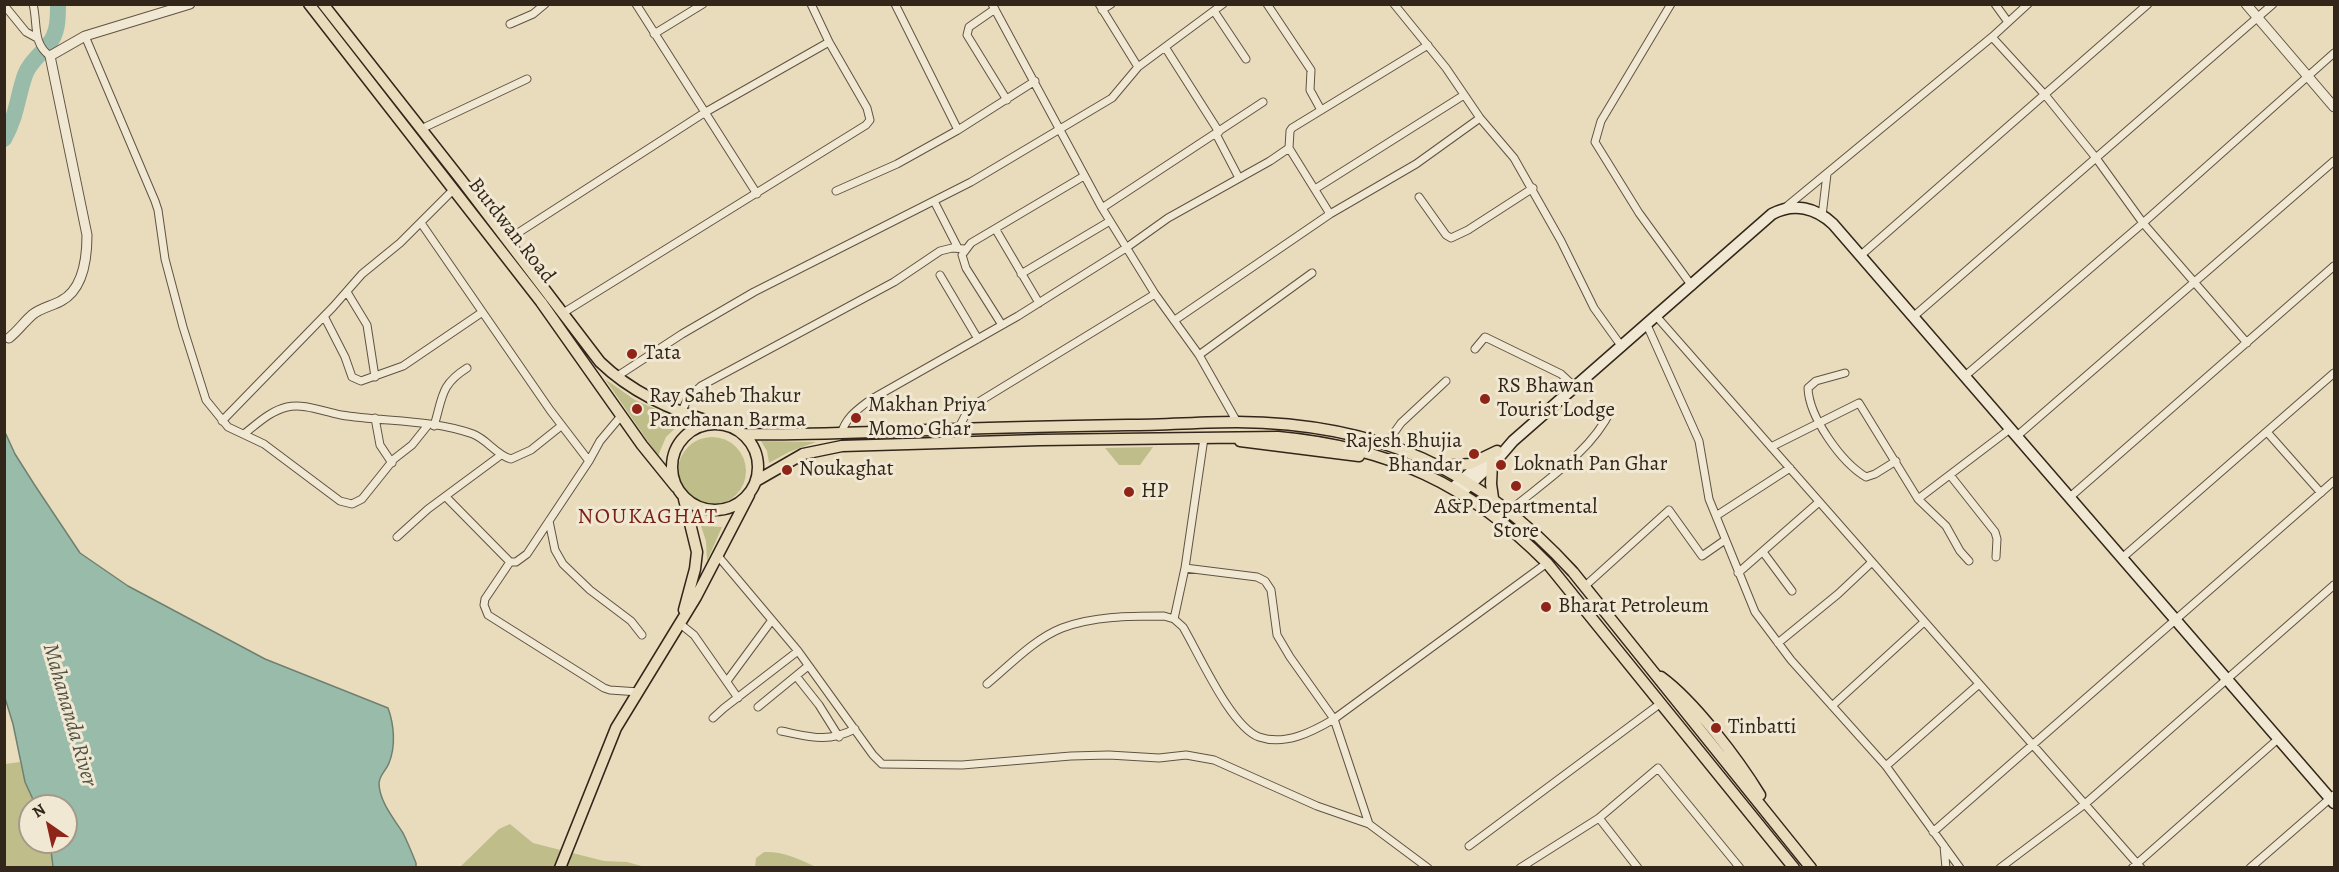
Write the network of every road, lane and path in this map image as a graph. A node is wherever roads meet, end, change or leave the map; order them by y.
1 (33, 4) edge
2 (190, 4) edge
3 (309, 4) edge
4 (323, 4) edge
5 (545, 4) edge
6 (636, 4) edge
7 (703, 4) edge
8 (811, 4) edge
9 (895, 4) edge
10 (1111, 4) edge
11 (1223, 4) edge
12 (1267, 4) edge
13 (1394, 4) edge
14 (1671, 4) edge
15 (1995, 4) edge
16 (2028, 4) edge
17 (2148, 4) edge
18 (2246, 4) edge
19 (2273, 4) edge
20 (4, 5) edge
21 (993, 7) edge
22 (1101, 7) edge
23 (1214, 11) junction
24 (2258, 18) junction
25 (2008, 22) junction
26 (510, 24) dead end
27 (654, 34) junction
28 (85, 36) junction
29 (1992, 37) junction
30 (37, 38) junction
31 (829, 42) junction
32 (1428, 45) junction
33 (1165, 47) junction
34 (45, 51) junction
35 (2334, 53) edge
36 (1245, 59) dead end
37 (1138, 67) junction
38 (2308, 76) junction
39 (527, 79) dead end
40 (1035, 81) junction
41 (1464, 95) junction
42 (2046, 96) junction
43 (1006, 100) junction
44 (1263, 102) dead end
45 (2334, 107) edge
46 (1321, 110) junction
47 (704, 113) junction
48 (1480, 118) junction
49 (421, 129) junction
50 (958, 130) junction
51 (1059, 130) junction
52 (1217, 133) junction
53 (1288, 148) junction
54 (2096, 158) junction
55 (2334, 161) edge
56 (1827, 174) junction
57 (1083, 176) junction
58 (1239, 178) junction
59 (1533, 188) junction
60 (454, 189) junction
61 (1315, 189) junction
62 (836, 190) dead end
63 (757, 194) junction
64 (1419, 197) dead end
65 (934, 201) junction
66 (1102, 208) junction
67 (1785, 208) junction
68 (1330, 214) junction
69 (1822, 216) junction
70 (1110, 221) junction
71 (421, 223) junction
72 (2143, 223) junction
73 (996, 230) junction
74 (507, 240) junction
75 (961, 248) junction
76 (1126, 248) junction
77 (1860, 256) junction
78 (2334, 266) edge
79 (1312, 273) dead end
80 (1021, 274) junction
81 (940, 275) dead end
82 (2195, 283) junction
83 (1692, 286) junction
84 (347, 292) junction
85 (1155, 294) junction
86 (1039, 303) junction
87 (481, 313) junction
88 (563, 313) junction
89 (324, 316) junction
90 (1657, 316) junction
91 (1913, 317) junction
92 (1175, 320) junction
93 (1002, 325) junction
94 (1647, 325) junction
95 (9, 338) dead end
96 (978, 339) junction
97 (578, 344) junction
98 (2247, 344) junction
99 (1622, 347) junction
100 (1475, 349) dead end
101 (1199, 355) junction
102 (467, 368) dead end
103 (1845, 373) dead end
104 (2334, 373) edge
105 (1965, 376) junction
106 (375, 377) junction
107 (616, 377) junction
108 (1446, 381) dead end
109 (1575, 387) junction
110 (1611, 410) dead end
111 (681, 413) junction
112 (621, 416) junction
113 (375, 418) junction
114 (222, 421) junction
115 (1237, 422) junction
116 (1817, 423) junction
117 (719, 424) junction
118 (431, 426) junction
119 (561, 426) junction
120 (958, 429) junction
121 (2267, 432) junction
122 (2014, 433) junction
123 (244, 434) junction
124 (743, 434) junction
125 (841, 434) junction
126 (1204, 438) junction
127 (1513, 441) junction
128 (1386, 444) junction
129 (1771, 447) junction
130 (1497, 451) junction
131 (501, 455) junction
132 (589, 461) junction
133 (1896, 461) junction
134 (392, 463) junction
135 (1492, 463) junction
136 (1440, 466) junction
137 (1790, 468) junction
138 (1950, 475) junction
139 (1466, 480) junction
140 (756, 481) junction
141 (2334, 482) edge
142 (675, 488) junction
143 (1457, 490) junction
144 (2321, 493) junction
145 (749, 495) junction
146 (446, 497) junction
147 (2070, 497) junction
148 (1493, 498) junction
149 (684, 499) junction
150 (1918, 499) junction
151 (1819, 502) junction
152 (1509, 511) junction
153 (1716, 516) junction
154 (549, 521) junction
155 (396, 537) dead end
156 (1725, 540) junction
157 (1763, 552) junction
158 (718, 556) junction
159 (1996, 557) dead end
160 (2122, 558) junction
161 (1969, 561) dead end
162 (510, 562) junction
163 (1872, 562) junction
164 (1547, 563) junction
165 (1185, 568) junction
166 (1738, 573) junction
167 (2334, 585) edge
168 (1584, 587) junction
169 (1791, 591) dead end
170 (1174, 619) junction
171 (2175, 619) junction
172 (772, 620) junction
173 (680, 621) junction
174 (1924, 622) junction
175 (642, 635) dead end
176 (1778, 643) junction
177 (798, 651) junction
178 (808, 666) junction
179 (796, 676) junction
180 (2226, 679) junction
181 (727, 681) junction
182 (987, 684) dead end
183 (1979, 684) junction
184 (639, 692) junction
185 (738, 698) junction
186 (1661, 702) junction
187 (1832, 706) junction
188 (758, 707) dead end
189 (713, 718) dead end
190 (1334, 719) junction
191 (855, 729) junction
192 (781, 731) dead end
193 (839, 737) junction
194 (2278, 739) junction
195 (2032, 744) junction
196 (1886, 766) junction
197 (2333, 798) edge
198 (2085, 804) junction
199 (1599, 818) junction
200 (1369, 824) junction
201 (1933, 832) junction
202 (1469, 846) dead end
203 (1944, 846) junction
204 (2137, 866) edge
205 (560, 867) edge
206 (1428, 867) edge
207 (1520, 867) edge
208 (1638, 867) edge
209 (1740, 867) edge
210 (1794, 867) edge
211 (1811, 867) edge
212 (1946, 867) edge
213 (1960, 867) edge
214 (2000, 867) edge
215 (2250, 867) edge

1 - 30 street
2 - 28 street
3 - 60 main road, Burdwan Road
4 - 49 main road, Burdwan Road
5 - 26 street
6 - 27 street
7 - 27 street
8 - 31 street
9 - 50 street
10 - 22 street
11 - 23 street
12 - 46 street
13 - 32 street
14 - 83 street
15 - 25 street
16 - 25 street
17 - 42 street
18 - 24 street
19 - 24 street
20 - 30 street
21 - 40 street
21 - 43 street
22 - 37 street
23 - 33 street
23 - 36 street
24 - 38 street
24 - 54 street
25 - 29 street
27 - 47 street
28 - 34 street
28 - 114 street
29 - 42 street
29 - 56 street
30 - 34 street
31 - 47 street
31 - 63 street
32 - 41 street
32 - 46 street
33 - 37 street
33 - 52 street
34 - 95 street
35 - 38 street
37 - 51 street
38 - 45 street
38 - 72 street
39 - 49 street
40 - 43 street
40 - 51 street
41 - 48 street
41 - 61 street
42 - 54 street
42 - 77 street
43 - 50 street
44 - 52 street
46 - 53 street
47 - 63 street
47 - 74 street
48 - 59 street
48 - 68 street
49 - 74 main road, Burdwan Road
50 - 62 street
51 - 57 street
51 - 65 street
52 - 58 street
52 - 66 street
53 - 58 street
53 - 61 street
54 - 72 street
54 - 91 street
55 - 82 street
56 - 67 street
56 - 69 street
57 - 66 street
57 - 73 street
58 - 76 street
59 - 64 street
59 - 99 street
60 - 71 street
60 - 97 main road, Burdwan Road
61 - 68 street
63 - 88 street
65 - 75 street
65 - 107 street
66 - 70 street
67 - 69 main road
67 - 83 main road
68 - 92 street
69 - 77 main road
70 - 76 street
70 - 80 street
71 - 84 street
71 - 87 street
72 - 82 street
72 - 105 street
73 - 75 street
73 - 80 street
74 - 88 main road, Burdwan Road
75 - 93 street
75 - 111 street
76 - 85 street
76 - 86 street
77 - 91 main road
78 - 98 street
79 - 101 street
80 - 86 street
81 - 96 street
82 - 98 street
82 - 122 street
83 - 90 main road
84 - 89 street
84 - 106 street
85 - 92 street
85 - 120 street
86 - 93 street
87 - 106 street
87 - 119 street
88 - 97 main road, Burdwan Road
89 - 106 street
89 - 114 street
90 - 94 main road
90 - 129 street
91 - 105 main road
92 - 101 street
93 - 96 street
94 - 99 main road
94 - 153 street
96 - 125 street
97 - 107 main road, Burdwan Road
97 - 112 main road, Burdwan Road
98 - 147 street
99 - 109 main road
100 - 109 street
101 - 115 street
102 - 118 street
103 - 116 street
104 - 121 street
105 - 122 main road
107 - 111 main road, Burdwan Road
108 - 128 street
109 - 127 main road
110 - 152 street
111 - 117 main road, Burdwan Road
112 - 132 street
112 - 142 main road, Burdwan Road
113 - 118 street
113 - 123 street
113 - 134 street
114 - 123 street
115 - 120 main road
115 - 128 main road
116 - 129 street
116 - 133 street
116 - 133 street
117 - 124 main road
117 - 142 main road
118 - 131 street
118 - 134 street
119 - 131 street
119 - 132 street
120 - 125 main road
121 - 144 street
121 - 160 street
122 - 138 street
122 - 147 main road
123 - 134 street
124 - 125 main road
124 - 140 main road
126 - 140 main road
126 - 143 main road
126 - 165 street
127 - 130 main road
127 - 135 main road
128 - 136 main road
129 - 137 street
130 - 136 main road
130 - 139 main road
131 - 146 street
132 - 154 street
133 - 150 street
135 - 139 main road
135 - 148 main road
136 - 139 main road
137 - 151 street
137 - 153 street
138 - 150 street
138 - 159 street
139 - 143 main road
139 - 148 main road
140 - 145 main road
141 - 144 street
142 - 149 main road
143 - 164 main road
144 - 171 street
145 - 149 main road
145 - 158 main road
146 - 155 street
146 - 162 street
147 - 160 main road
148 - 152 main road
149 - 173 main road
150 - 161 street
151 - 157 street
151 - 163 street
152 - 168 main road
153 - 156 street
154 - 162 street
154 - 175 street
156 - 166 street
156 - 168 street
157 - 166 street
157 - 169 street
158 - 172 street
158 - 173 main road
160 - 171 main road
162 - 184 street
163 - 174 street
163 - 176 street
164 - 186 main road
164 - 190 street
165 - 170 street
165 - 190 street
166 - 176 street
167 - 180 street
168 - 211 main road
170 - 182 street
170 - 190 street
171 - 180 main road
171 - 195 street
172 - 177 street
172 - 181 street
173 - 181 street
173 - 184 main road
174 - 183 street
174 - 187 street
176 - 187 street
177 - 178 street
177 - 185 street
178 - 179 street
178 - 191 street
179 - 188 street
179 - 193 street
180 - 194 main road
180 - 198 street
181 - 185 street
183 - 195 street
183 - 196 street
184 - 205 main road
185 - 189 street
186 - 202 street
186 - 210 main road
187 - 196 street
190 - 200 street
191 - 193 street
191 - 200 street
192 - 193 street
194 - 197 main road
194 - 204 street
195 - 198 street
195 - 201 street
196 - 201 street
197 - 215 street
198 - 204 street
198 - 214 street
199 - 207 street
199 - 208 street
199 - 209 street
200 - 206 street
201 - 203 street
203 - 212 street
203 - 213 street

